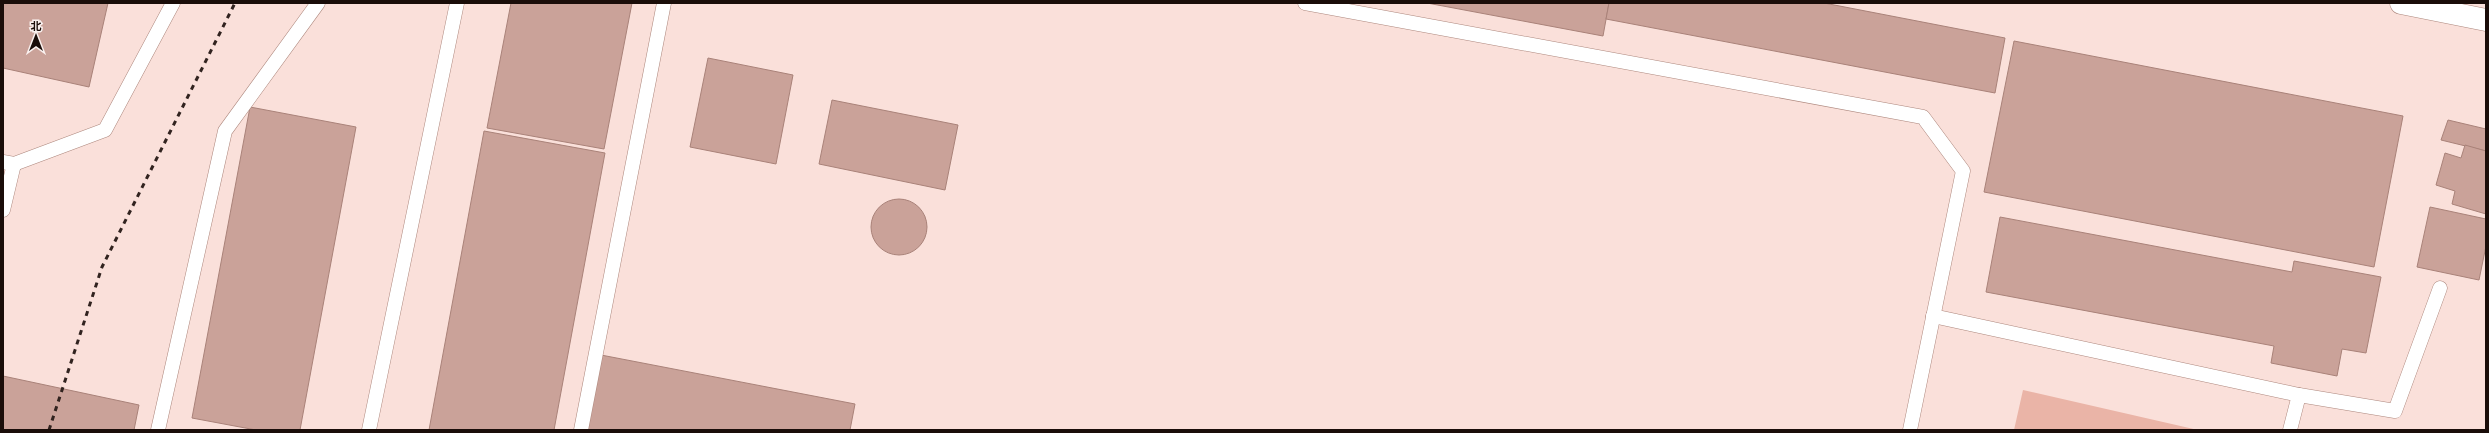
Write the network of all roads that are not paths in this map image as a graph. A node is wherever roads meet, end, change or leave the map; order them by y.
1 (173, 3) edge
2 (318, 3) edge
3 (457, 3) edge
4 (664, 3) edge
5 (1305, 3) edge
6 (2401, 3) edge
7 (2486, 20) edge
8 (9, 163) edge
9 (3, 210) edge
10 (2440, 288) dead end
11 (1933, 316) junction
12 (2299, 395) junction
13 (158, 430) edge
14 (369, 430) edge
15 (581, 430) edge
16 (1910, 430) edge
17 (2290, 430) edge

1 - 8 lane
2 - 13 lane
3 - 14 lane
4 - 15 lane
5 - 11 lane
6 - 7 street
8 - 9 lane
10 - 12 lane
11 - 12 lane
11 - 16 lane
12 - 17 lane

